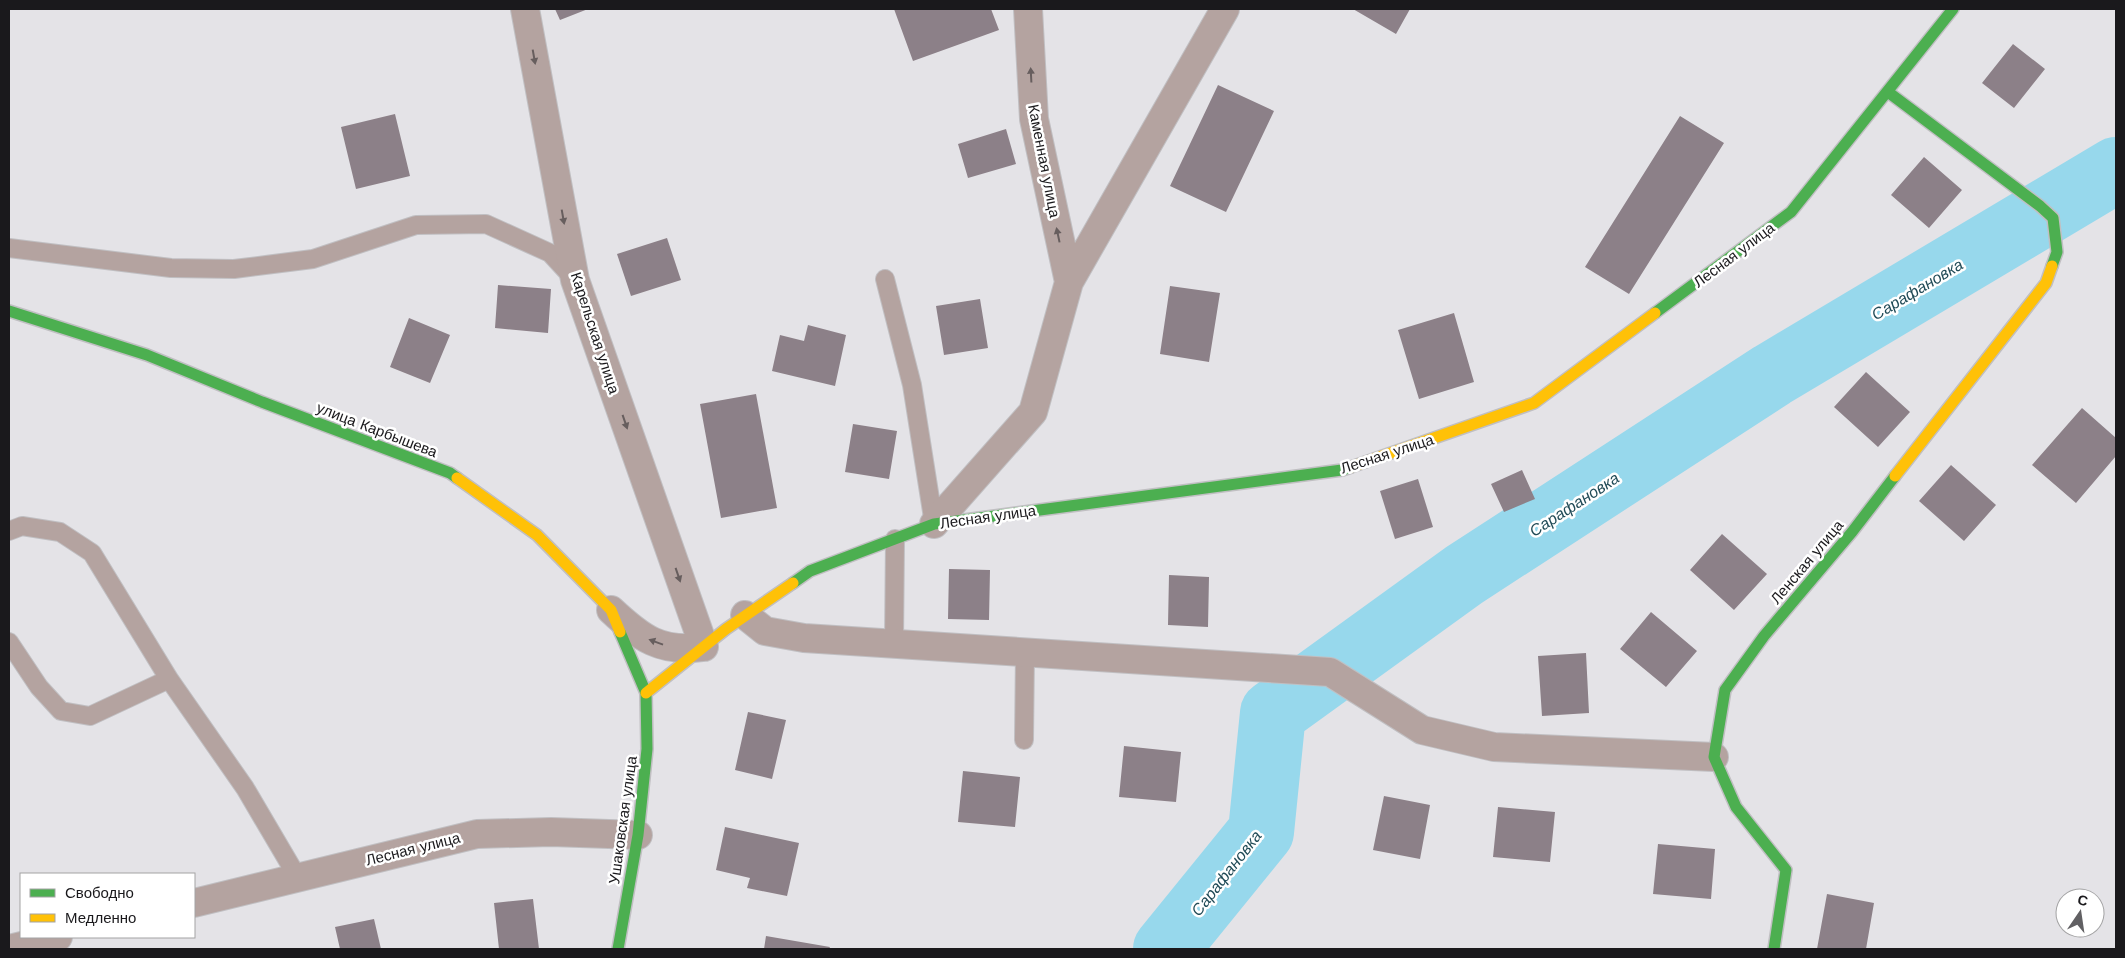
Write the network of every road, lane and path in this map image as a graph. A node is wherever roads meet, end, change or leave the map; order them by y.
1 (525, 9) edge
2 (1028, 9) edge
3 (1225, 9) edge
4 (1953, 9) edge
5 (1888, 92) junction
6 (9, 248) edge
7 (885, 279) dead end
8 (575, 280) junction
9 (1068, 282) junction
10 (9, 311) edge
11 (934, 524) junction
12 (9, 531) edge
13 (896, 539) junction
14 (611, 610) junction
15 (745, 615) junction
16 (9, 642) edge
17 (894, 643) junction
18 (704, 647) junction
19 (1024, 652) junction
20 (169, 679) junction
21 (646, 693) junction
22 (1024, 740) dead end
23 (1714, 757) junction
24 (638, 835) junction
25 (298, 878) junction
26 (195, 903) edge
27 (54, 938) edge
28 (9, 949) edge
29 (618, 949) edge
30 (1774, 949) edge

1 -> 8 street, Карельская улица
9 -> 2 street, Каменная улица
3 - 9 street
4 - 5 street, Лесная улица
5 - 11 street, Лесная улица
5 - 23 street, Ленская улица
6 - 8 lane
7 - 11 lane
8 -> 18 street, Карельская улица
9 - 11 street
10 - 14 street, улица Карбышева
11 - 13 street, Лесная улица
12 - 20 lane
13 - 15 street, Лесная улица
13 - 17 lane
18 -> 14 street
14 - 21 street, улица Карбышева
15 - 17 street
15 - 18 street, Лесная улица
16 - 20 lane
17 - 19 street
18 - 21 street, Лесная улица
19 - 22 lane
19 - 23 street
20 - 25 lane
21 - 24 street, Ушаковская улица
23 - 30 street
24 - 25 street, Лесная улица
24 - 29 street, Ушаковская улица
25 - 26 street, Лесная улица
27 - 28 street

